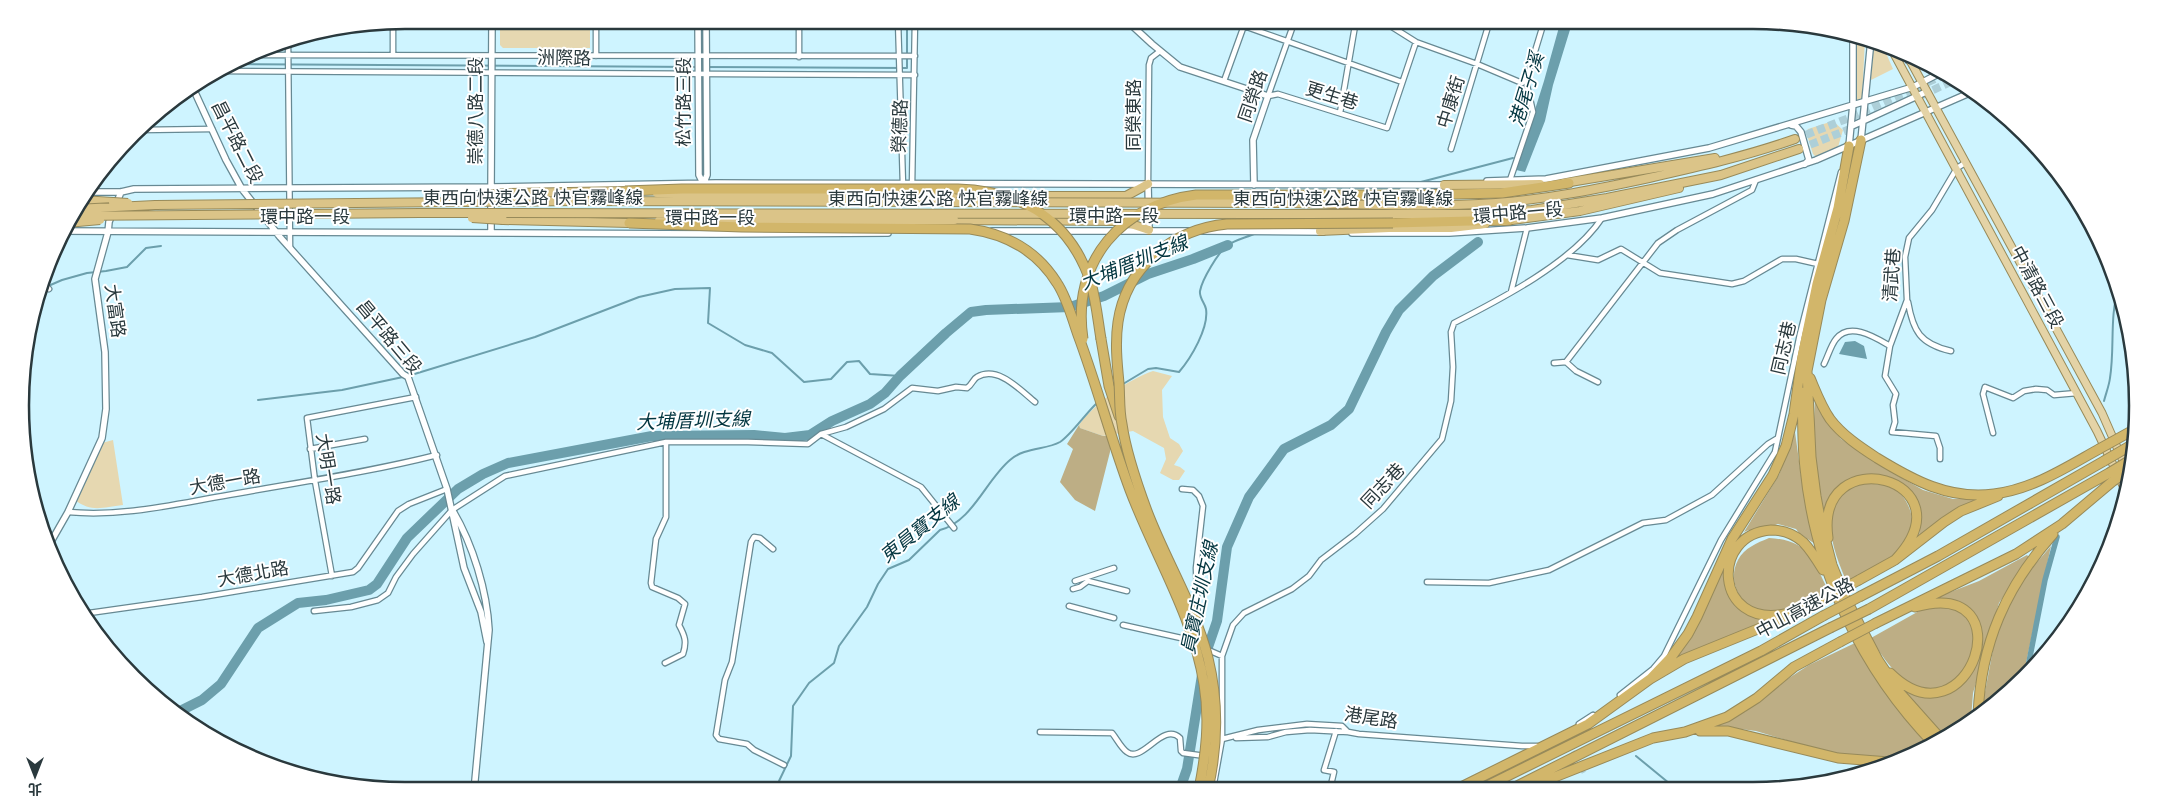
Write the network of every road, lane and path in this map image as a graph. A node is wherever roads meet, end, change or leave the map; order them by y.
1 (492, 29) edge
2 (596, 29) edge
3 (698, 29) edge
4 (706, 29) edge
5 (799, 29) edge
6 (898, 29) edge
7 (914, 29) edge
8 (1136, 29) edge
9 (1243, 29) edge
10 (1253, 29) edge
11 (1292, 29) edge
12 (1354, 29) edge
13 (1395, 29) edge
14 (1487, 29) edge
15 (1542, 29) edge
16 (393, 30) edge
17 (1288, 41) junction
18 (1416, 42) junction
19 (1853, 43) edge
20 (288, 48) edge
21 (1870, 48) edge
22 (1160, 51) junction
23 (288, 54) junction
24 (392, 54) junction
25 (268, 55) edge
26 (491, 55) junction
27 (596, 56) junction
28 (698, 56) junction
29 (706, 56) junction
30 (799, 56) junction
31 (899, 56) junction
32 (910, 56) junction
33 (1896, 57) edge
34 (1348, 62) junction
35 (1477, 64) junction
36 (1912, 64) edge
37 (288, 66) junction
38 (491, 67) junction
39 (236, 69) edge
40 (899, 70) junction
41 (698, 73) junction
42 (706, 73) junction
43 (915, 75) junction
44 (1935, 76) edge
45 (1224, 81) junction
46 (1402, 82) junction
47 (1522, 83) dead end
48 (1922, 83) junction
49 (1913, 87) junction
50 (1926, 92) junction
51 (195, 93) edge
52 (1966, 95) edge
53 (1268, 96) junction
54 (1918, 96) junction
55 (1864, 102) junction
56 (1853, 104) junction
57 (1936, 108) junction
58 (1927, 112) junction
59 (1340, 113) junction
60 (1863, 120) junction
61 (1788, 125) junction
62 (1852, 126) junction
63 (212, 128) junction
64 (149, 130) edge
65 (1795, 139) tunnel mouth
66 (1861, 140) junction
67 (1850, 146) junction
68 (1451, 149) dead end
69 (1799, 149) tunnel mouth
70 (1754, 153) junction
71 (1965, 163) junction
72 (1805, 164) junction
73 (1957, 168) junction
74 (1721, 175) junction
75 (1510, 180) junction
76 (1756, 180) junction
77 (912, 182) junction
78 (703, 183) junction
79 (902, 183) junction
80 (1569, 183) junction
81 (1148, 184) junction
82 (1254, 185) junction
83 (1444, 185) junction
84 (491, 187) junction
85 (242, 189) junction
86 (289, 189) junction
87 (625, 191) junction
88 (95, 192) edge
89 (121, 192) junction
90 (89, 200) edge
91 (423, 203) junction
92 (155, 205) junction
93 (1835, 207) junction
94 (85, 208) edge
95 (259, 210) joint
96 (420, 213) junction
97 (80, 216) edge
98 (131, 216) junction
99 (1602, 218) junction
100 (1510, 220) junction
101 (76, 222) edge
102 (629, 223) junction
103 (1527, 228) junction
104 (1148, 230) junction
105 (72, 231) edge
106 (1320, 231) junction
107 (108, 232) junction
108 (275, 232) junction
109 (290, 232) junction
110 (492, 232) junction
111 (903, 232) junction
112 (912, 232) junction
113 (703, 234) junction
114 (290, 248) junction
115 (1567, 255) junction
116 (1642, 262) junction
117 (1818, 264) junction
118 (1511, 292) junction
119 (1908, 300) junction
120 (1890, 346) junction
121 (1951, 351) dead end
122 (1085, 354) junction
123 (1554, 362) dead end
124 (1566, 362) junction
125 (1824, 364) dead end
126 (1804, 367) junction
127 (1598, 382) dead end
128 (2077, 393) junction
129 (416, 397) junction
130 (1035, 402) dead end
131 (1121, 423) junction
132 (1993, 433) dead end
133 (2128, 433) edge
134 (821, 434) junction
135 (1778, 438) junction
136 (365, 439) dead end
137 (666, 442) junction
138 (2127, 448) edge
139 (310, 449) junction
140 (437, 455) junction
141 (1940, 459) dead end
142 (2125, 464) edge
143 (2124, 466) edge
144 (2123, 472) edge
145 (2111, 477) junction
146 (2122, 480) edge
147 (315, 481) junction
148 (447, 489) junction
149 (1182, 489) dead end
150 (2014, 490) junction
151 (452, 510) junction
152 (68, 512) junction
153 (2062, 524) junction
154 (954, 528) dead end
155 (53, 538) edge
156 (772, 549) dead end
157 (1895, 560) junction
158 (1832, 565) junction
159 (1114, 568) dead end
160 (332, 576) junction
161 (1830, 579) junction
162 (1075, 581) dead end
163 (1427, 582) dead end
164 (1073, 589) dead end
165 (1127, 591) dead end
166 (1069, 606) dead end
167 (314, 611) dead end
168 (1798, 612) junction
169 (1898, 612) junction
170 (91, 613) edge
171 (1114, 618) dead end
172 (1123, 625) dead end
173 (487, 642) junction
174 (1197, 646) junction
175 (1222, 656) junction
176 (1878, 660) junction
177 (665, 663) dead end
178 (1984, 672) junction
179 (1650, 679) junction
180 (1979, 706) edge
181 (1974, 710) edge
182 (1336, 731) junction
183 (1040, 732) dead end
184 (1348, 732) junction
185 (1684, 732) junction
186 (1563, 733) joint
187 (1937, 734) edge
188 (1929, 738) edge
189 (1222, 739) junction
190 (1219, 756) junction
191 (1877, 761) edge
192 (784, 765) dead end
193 (475, 782) edge
194 (1200, 782) edge
195 (1202, 782) edge
196 (1209, 782) edge
197 (1214, 782) joint
198 (1332, 782) edge
199 (1471, 782) edge
200 (1495, 782) edge
201 (1525, 782) edge
202 (1543, 782) edge

1 - 26 street, 崇德八路二段
2 - 27 street
3 - 28 street, 松竹路三段
4 - 29 street, 松竹路三段
5 - 30 street
6 - 31 street, 榮德路
7 - 32 street, 榮德路
8 - 22 street
9 - 45 street
10 - 17 street
11 - 17 street, 同榮路
12 - 34 street
13 - 18 street, 中康街
14 - 35 street, 中康街
15 - 75 street
16 - 24 street
17 - 34 street
17 - 53 street, 同榮路
18 - 35 street, 中康街
18 - 46 street
19 - 56 street
20 - 23 street
21 - 55 street
22 - 45 street
22 - 81 street, 同榮東路
23 - 24 street, 洲際路
23 - 25 street, 洲際路
23 - 37 street
24 - 26 street, 洲際路
26 - 27 street, 洲際路
26 - 38 street, 崇德八路二段
27 - 28 street, 洲際路
28 - 29 street, 洲際路
28 - 41 street, 松竹路三段
29 - 30 street, 洲際路
29 - 42 street, 松竹路三段
30 - 31 street, 洲際路
31 - 32 street, 洲際路
31 - 40 street, 榮德路
32 - 43 street, 榮德路
33 - 49 main road, 中清路三段
34 - 46 street
34 - 59 street
35 - 47 street, 中康街
35 - 68 street, 中康街
36 - 48 main road, 中清路三段
37 - 38 street, 洲際路
37 - 39 street, 洲際路
37 - 86 street
38 - 41 street, 洲際路
38 - 84 street, 崇德八路二段
40 - 42 street, 洲際路
40 - 43 street, 洲際路
40 - 79 street, 榮德路
41 - 42 street, 洲際路
41 - 78 street, 松竹路三段
42 - 78 street, 松竹路三段
43 - 77 street, 榮德路
44 - 48 street, 環中路一段
45 - 53 street
46 - 59 street, 更生巷
48 - 49 street, 環中路一段
48 - 50 main road, 中清路三段
49 - 54 main road, 中清路三段
49 - 55 street, 環中路一段
50 - 54 street
50 - 57 main road, 中清路三段
51 - 63 street, 昌平路二段
52 - 57 street, 環中路一段
53 - 59 street, 更生巷
53 - 82 street, 同榮路
54 - 58 main road, 中清路三段
54 - 60 street
55 - 56 street, 環中路一段
55 - 60 street
56 - 61 street, 環中路一段
56 - 62 street
57 - 58 street, 環中路一段
57 - 71 main road, 中清路三段
58 - 66 street, 環中路一段
58 - 73 main road, 中清路三段
60 - 62 street
60 - 66 street
61 - 72 street
61 - 75 street, 環中路一段
62 - 67 street
63 - 64 street
63 - 85 street, 昌平路二段
65 - 70 highway, 東西向快速公路 快官霧峰線
66 - 67 street, 環中路一段
66 - 126 highway
67 - 72 street, 環中路一段
67 - 93 highway
69 - 74 highway, 東西向快速公路 快官霧峰線
70 - 80 highway
70 - 91 highway, 東西向快速公路 快官霧峰線, bridge
71 - 73 street, 清武巷
71 - 142 main road, 中清路三段
72 - 76 street, 環中路一段
73 - 119 street, 清武巷
73 - 128 main road, 中清路三段
74 - 96 highway, 東西向快速公路 快官霧峰線, bridge
74 - 100 highway
75 - 83 street, 環中路一段
76 - 99 street, 環中路一段
76 - 116 street
77 - 79 street, 環中路一段
77 - 81 street, 環中路一段
77 - 112 street, 榮德路
78 - 79 street, 環中路一段
78 - 84 street, 環中路一段
78 - 113 street, 松竹路三段
79 - 111 street, 榮德路
80 - 83 highway
80 - 122 highway, bridge
81 - 82 street, 環中路一段
81 - 87 highway, bridge
81 - 104 street
82 - 83 street, 環中路一段
84 - 86 street, 環中路一段
84 - 110 street, 崇德八路二段
85 - 86 street, 環中路一段
85 - 89 street, 環中路一段
85 - 95 street, 昌平路二段
86 - 109 street
87 - 91 highway, bridge
87 - 131 highway, bridge
88 - 89 street, 環中路一段
89 - 107 street, 大富路
90 - 92 highway, bridge
91 - 92 highway, 東西向快速公路 快官霧峰線, bridge
92 - 94 highway, 東西向快速公路 快官霧峰線, bridge
93 - 117 street, 同志巷
93 - 126 highway
95 - 108 street, 昌平路三段
96 - 98 highway, 東西向快速公路 快官霧峰線, bridge
96 - 102 highway, bridge
97 - 98 highway, 東西向快速公路 快官霧峰線, bridge
98 - 101 highway, bridge
99 - 103 street, 環中路一段
99 - 115 street, 同志巷
100 - 106 highway
100 - 131 highway, bridge
102 - 104 highway, bridge
102 - 122 highway, bridge
103 - 106 street, 環中路一段
103 - 118 street
104 - 106 street, 環中路一段
104 - 112 street, 環中路一段
105 - 107 street, 環中路一段
107 - 108 street, 環中路一段
107 - 152 street, 大富路
108 - 109 street, 環中路一段
108 - 114 street, 昌平路三段
109 - 110 street, 環中路一段
109 - 114 street
110 - 113 street, 環中路一段
111 - 112 street, 環中路一段
111 - 113 street, 環中路一段
114 - 129 street, 昌平路三段
115 - 116 street
115 - 118 street, 同志巷
116 - 117 street
116 - 124 street
117 - 135 street, 同志巷
118 - 175 street, 同志巷
119 - 120 street, 清武巷
119 - 121 street
120 - 125 street
120 - 141 street, 清武巷
122 - 194 highway, bridge
123 - 124 street
124 - 127 street
126 - 150 highway
126 - 158 highway
126 - 161 highway
126 - 179 highway
128 - 132 street
128 - 146 main road, 中清路三段
129 - 139 street, 大明一路
129 - 140 street, 昌平路三段
130 - 134 street
131 - 196 highway, bridge
133 - 150 highway, bridge
134 - 137 street
134 - 154 street
135 - 163 street
135 - 186 street, 同志巷
136 - 139 street
137 - 151 street
137 - 177 street
138 - 200 highway, 中山高速公路, bridge
139 - 147 street, 大明一路
140 - 147 street, 大德一路
140 - 148 street, 昌平路三段
143 - 145 highway, 中山高速公路, bridge
144 - 145 highway, bridge
145 - 153 highway
145 - 201 highway, 中山高速公路, bridge
147 - 152 street, 大德一路
147 - 160 street, 大明一路
148 - 151 street, 昌平路三段
148 - 160 street, 大德北路
149 - 174 street
150 - 157 highway
151 - 167 street
151 - 173 street, 昌平路三段
151 - 173 street, 昌平路三段
152 - 155 street, 大富路
153 - 169 highway
153 - 178 highway
156 - 192 street
157 - 158 highway
157 - 168 highway, bridge
158 - 176 highway
159 - 162 street
160 - 170 street, 大德北路
161 - 168 highway
161 - 188 highway
164 - 165 street
166 - 171 street
168 - 179 highway
169 - 176 highway
169 - 185 highway, bridge
172 - 174 street
173 - 193 street, 昌平路三段
174 - 175 street
175 - 189 street, 同志巷
176 - 187 highway
178 - 180 highway
178 - 181 highway
179 - 199 highway
182 - 184 street
182 - 189 street
182 - 198 street
183 - 190 street
184 - 186 street, 港尾路
184 - 189 street, 港尾路
185 - 191 highway
185 - 202 highway
189 - 190 street
190 - 197 street
195 - 197 street

